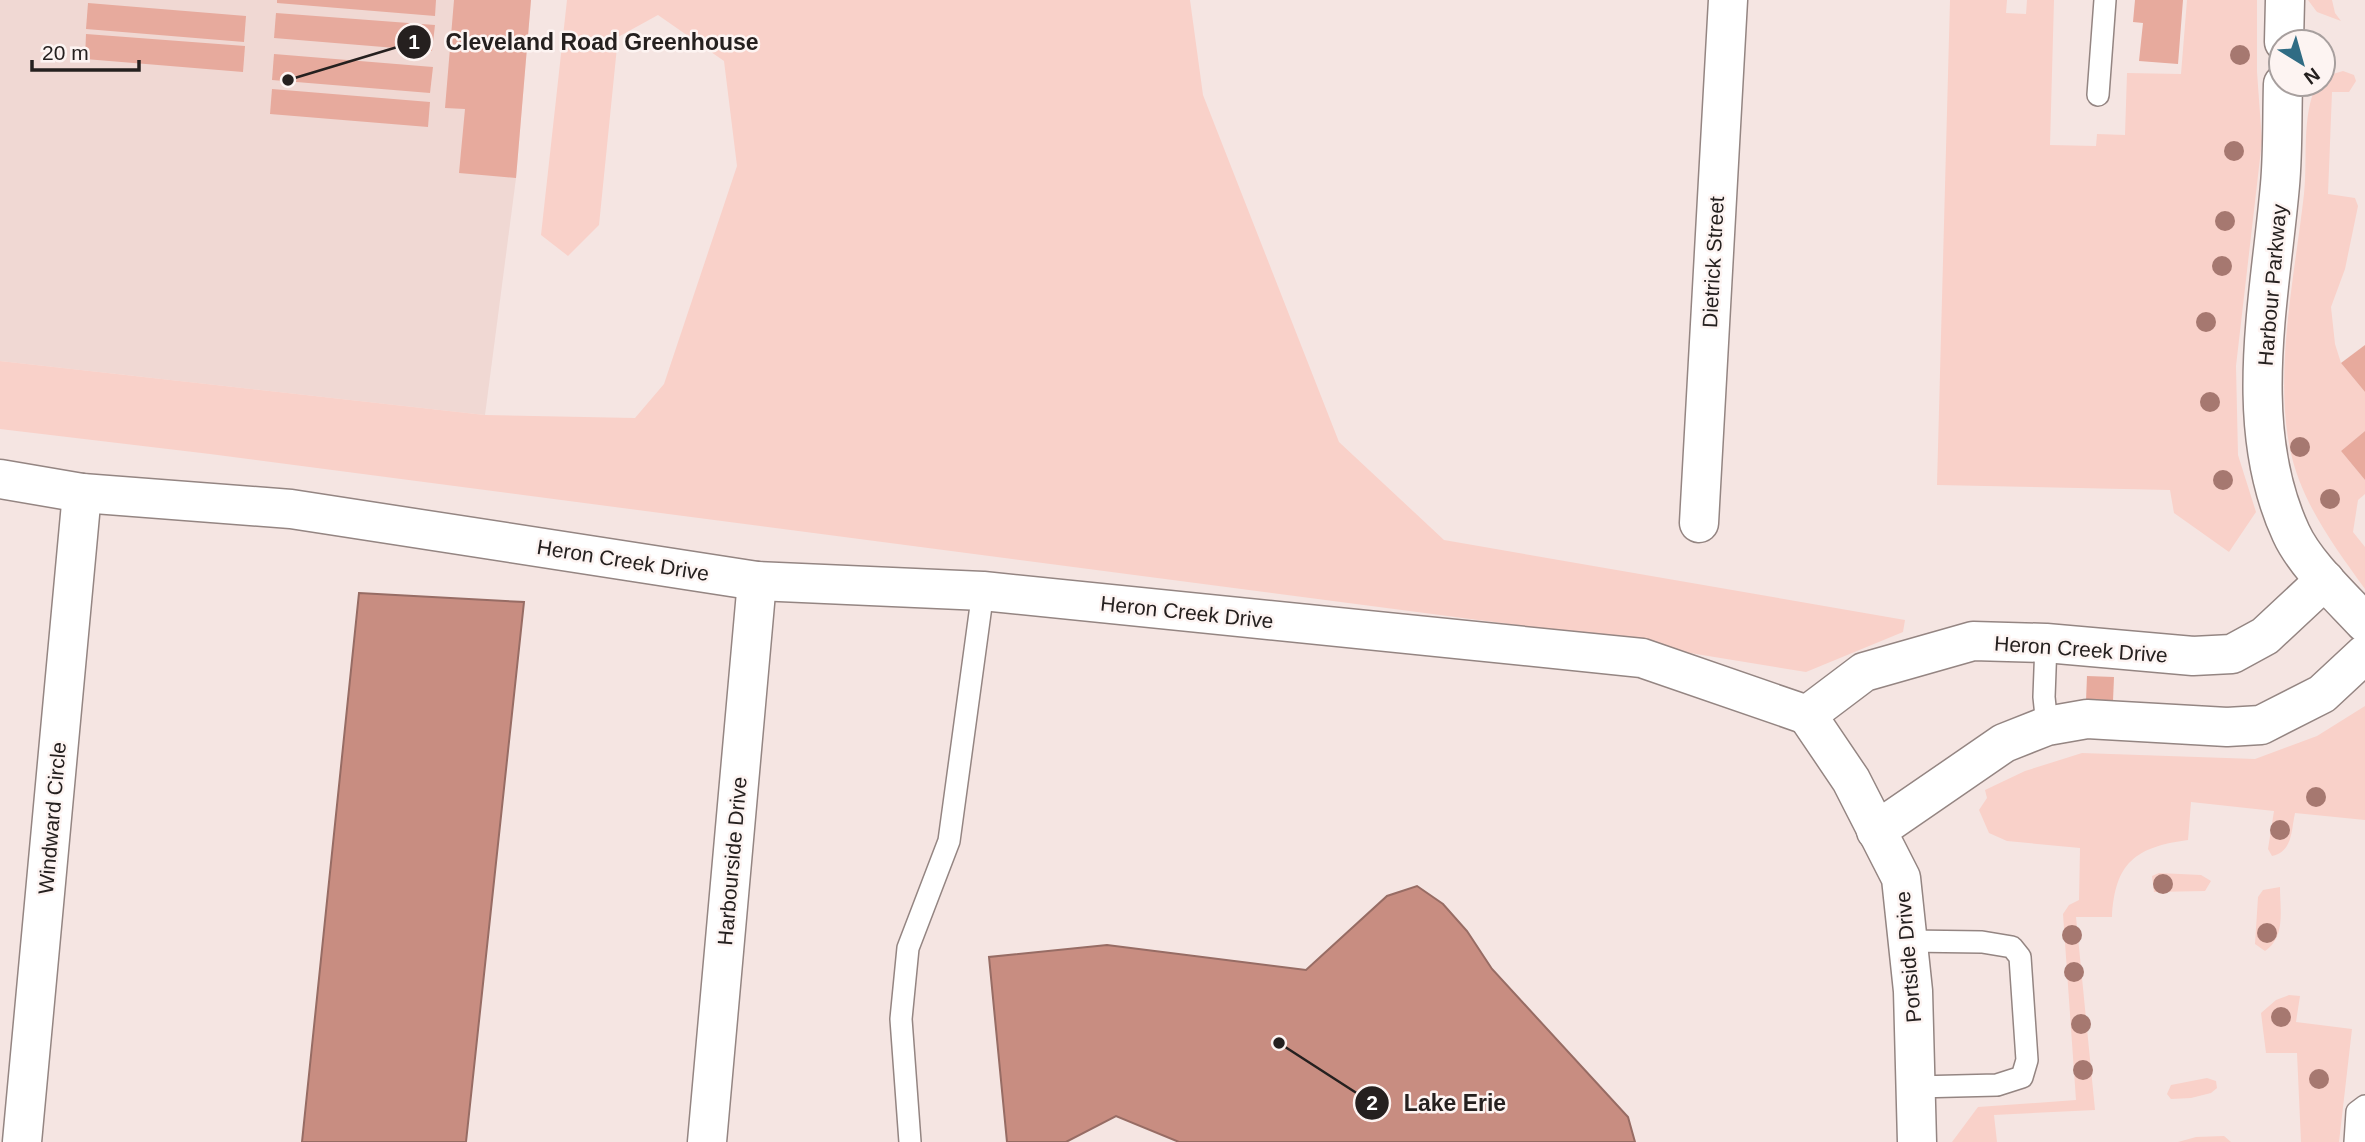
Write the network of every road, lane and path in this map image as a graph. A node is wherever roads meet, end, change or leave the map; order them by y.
1 (1728, 0) edge
2 (2105, 0) edge
3 (2285, 0) edge
4 (2284, 28) edge
5 (2098, 95) dead end
6 (2283, 98) edge
7 (0, 479) edge
8 (82, 494) junction
9 (1699, 523) dead end
10 (757, 580) junction
11 (2326, 580) junction
12 (983, 591) junction
13 (2365, 623) edge
14 (2046, 643) junction
15 (2365, 654) edge
16 (1807, 715) junction
17 (2047, 726) junction
18 (1876, 831) junction
19 (1908, 941) junction
20 (1916, 1087) junction
21 (2365, 1106) edge
22 (22, 1142) edge
23 (707, 1142) edge
24 (910, 1142) edge
25 (1917, 1142) edge
26 (2355, 1142) edge

1 - 9 street, Dietrick Street
2 - 5 lane
3 - 4 street
6 - 11 street, Harbour Parkway
7 - 8 street, Heron Creek Drive
8 - 10 street, Heron Creek Drive
8 - 22 street, Windward Circle
10 - 12 street, Heron Creek Drive
10 - 23 street, Harbourside Drive
11 - 13 street, Harbour Parkway
11 - 14 street, Heron Creek Drive
12 - 16 street, Heron Creek Drive
12 - 24 lane
14 - 16 street, Heron Creek Drive
14 - 17 lane
15 - 17 street
16 - 18 street, Portside Drive
17 - 18 street
18 - 19 street, Portside Drive
19 - 20 street, Portside Drive
19 - 20 lane
20 - 25 street, Portside Drive
21 - 26 lane

